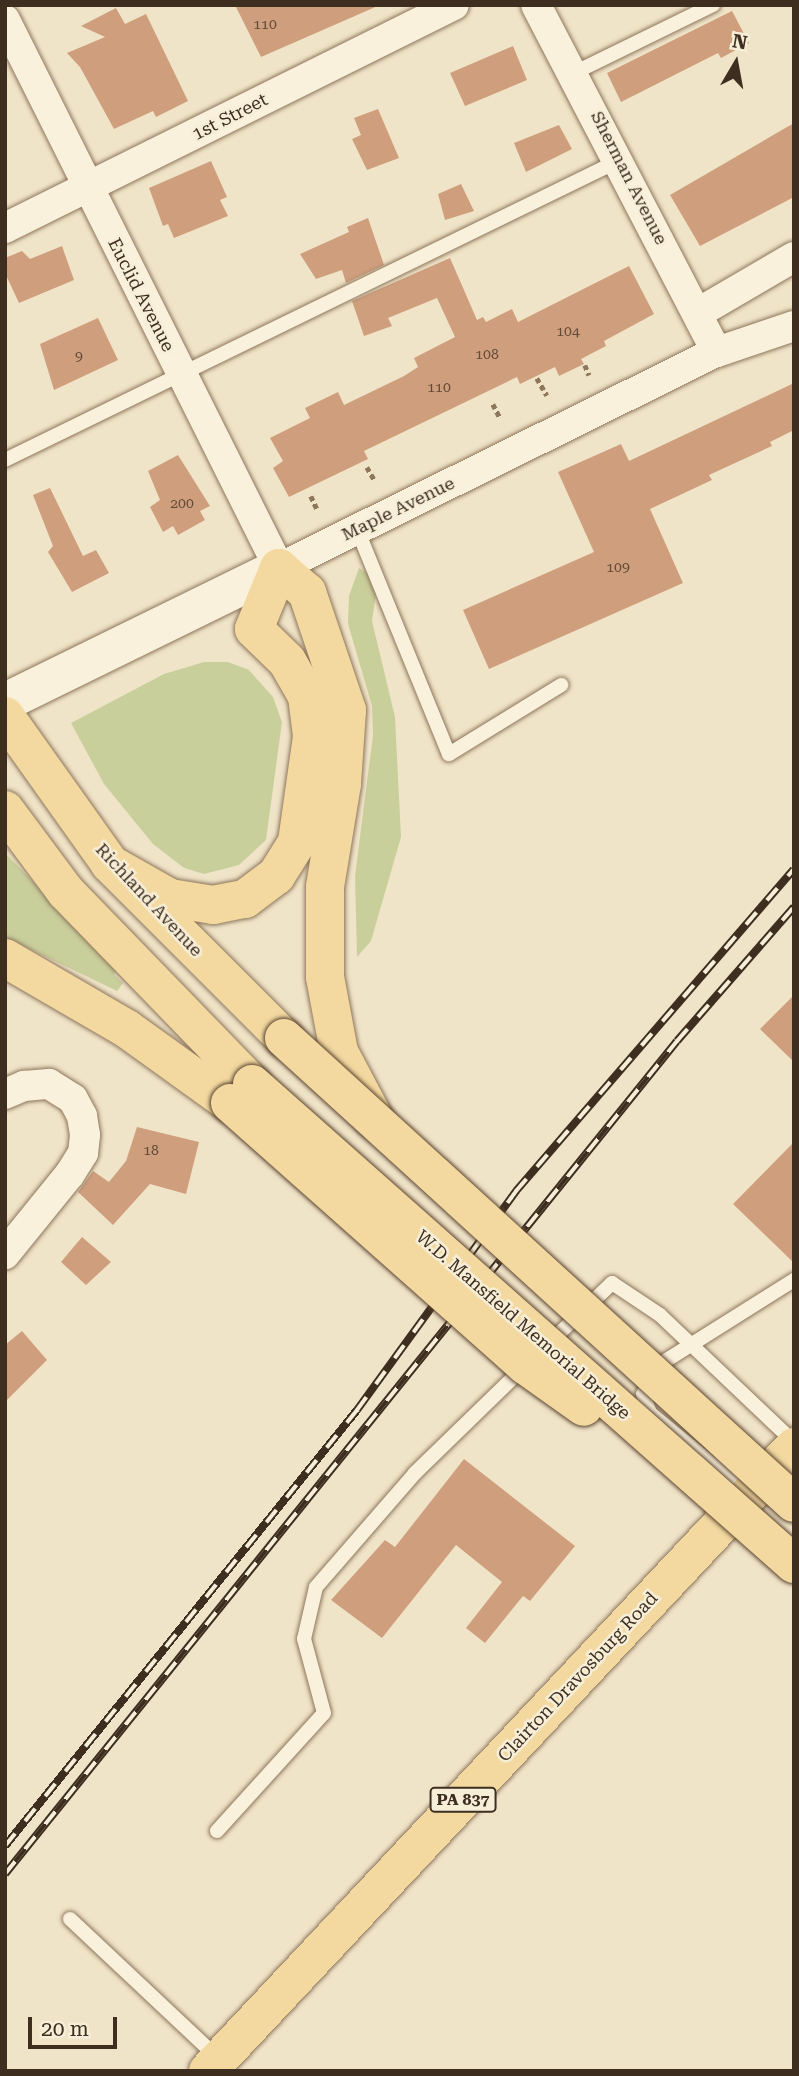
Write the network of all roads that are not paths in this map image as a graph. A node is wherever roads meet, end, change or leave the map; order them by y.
1 (454, 5) edge
2 (537, 5) edge
3 (713, 5) edge
4 (691, 10) edge
5 (5, 20) edge
6 (574, 74) junction
7 (620, 160) junction
8 (87, 189) junction
9 (5, 228) edge
10 (794, 257) edge
11 (698, 313) junction
12 (794, 326) edge
13 (717, 352) junction
14 (182, 377) junction
15 (5, 460) edge
16 (357, 529) junction
17 (279, 568) junction
18 (561, 685) dead end
19 (5, 702) edge
20 (5, 716) edge
21 (5, 810) edge
22 (110, 864) junction
23 (5, 958) edge
24 (241, 1093) junction
25 (5, 1094) edge
26 (380, 1129) junction
27 (5, 1254) edge
28 (794, 1280) edge
29 (691, 1344) junction
30 (794, 1445) edge
31 (794, 1503) edge
32 (752, 1512) junction
33 (794, 1564) edge
34 (217, 1831) dead end
35 (70, 1919) dead end
36 (214, 2065) edge

1 - 8 street, 1st Street
2 - 6 street, Sherman Avenue
3 - 4 lane
4 - 6 lane
5 - 8 street, Euclid Avenue
6 - 7 street, Sherman Avenue
7 - 11 street, Sherman Avenue
7 - 14 lane
8 - 9 street, 1st Street
8 - 14 street, Euclid Avenue
10 - 11 street
11 - 13 street, Sherman Avenue
12 - 13 street, Maple Avenue
13 - 16 street, Maple Avenue
14 - 15 lane
14 - 17 street, Euclid Avenue
16 - 17 street, Maple Avenue
16 - 18 lane
17 - 19 main road, Maple Avenue
17 - 22 main road
17 - 26 main road, bridge
20 - 22 main road, Richland Avenue
21 - 24 main road
22 - 26 main road, Richland Avenue, bridge
23 - 24 main road
24 - 32 main road, bridge
25 - 27 street
26 - 31 main road, bridge
28 - 29 lane
29 - 30 lane
29 - 32 lane
29 - 34 lane
30 - 32 main road, PA 837
32 - 33 main road, bridge
32 - 36 main road, Clairton Dravosburg Road / PA 837
35 - 36 lane

